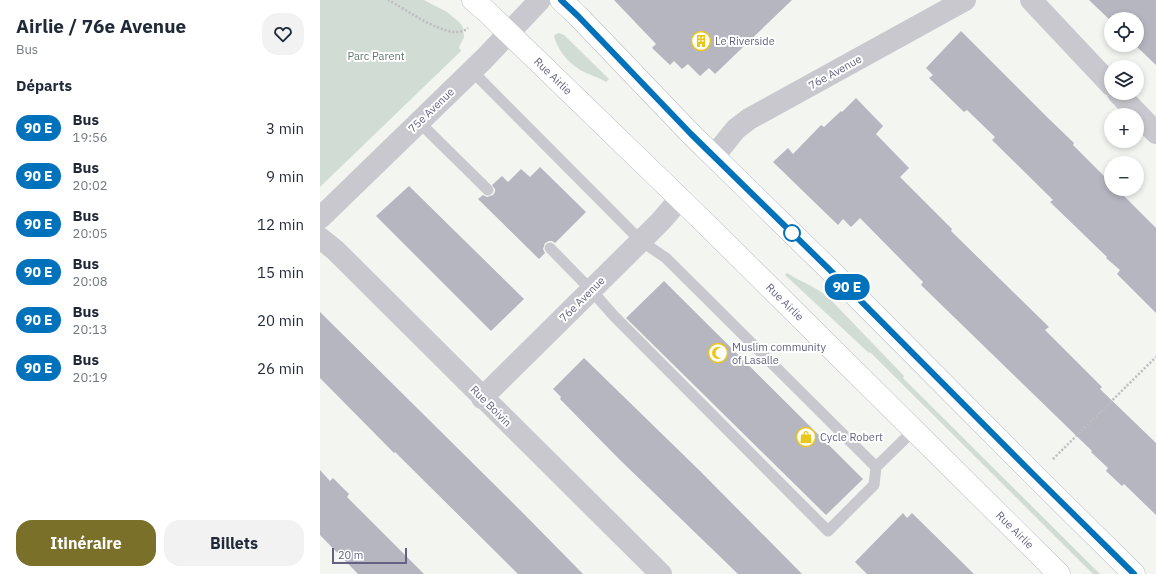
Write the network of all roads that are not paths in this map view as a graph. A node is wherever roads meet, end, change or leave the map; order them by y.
1 (473, 0) edge
2 (540, 0) edge
3 (560, 0) edge
4 (966, 0) edge
5 (1031, 0) edge
6 (509, 33) junction
7 (471, 70) junction
8 (1104, 78) edge
9 (1125, 100) edge
10 (419, 122) junction
11 (1156, 133) edge
12 (714, 156) junction
13 (488, 190) dead end
14 (680, 199) junction
15 (320, 218) edge
16 (320, 238) edge
17 (641, 241) junction
18 (550, 248) dead end
19 (591, 290) junction
20 (482, 398) junction
21 (914, 430) junction
22 (876, 467) junction
23 (661, 574) edge
24 (1059, 574) edge
25 (1134, 574) edge

1 - 6 main road, Rue Airlie
2 - 6 street, 75e Avenue
3 - 12 main road
4 - 12 street, 76e Avenue
5 - 8 street
6 - 7 street, 75e Avenue
6 - 14 main road, Rue Airlie
7 - 10 street, 75e Avenue
7 - 17 lane
9 - 11 street
10 - 13 lane
10 - 15 street, 75e Avenue
12 - 25 main road
14 - 17 street, 76e Avenue
14 - 21 main road, Rue Airlie
16 - 20 street, Rue Boivin
17 - 19 street, 76e Avenue
17 - 22 lane
18 - 19 lane
19 - 20 street, 76e Avenue
19 - 22 lane
20 - 23 street, Rue Boivin
21 - 22 lane
21 - 24 main road, Rue Airlie

